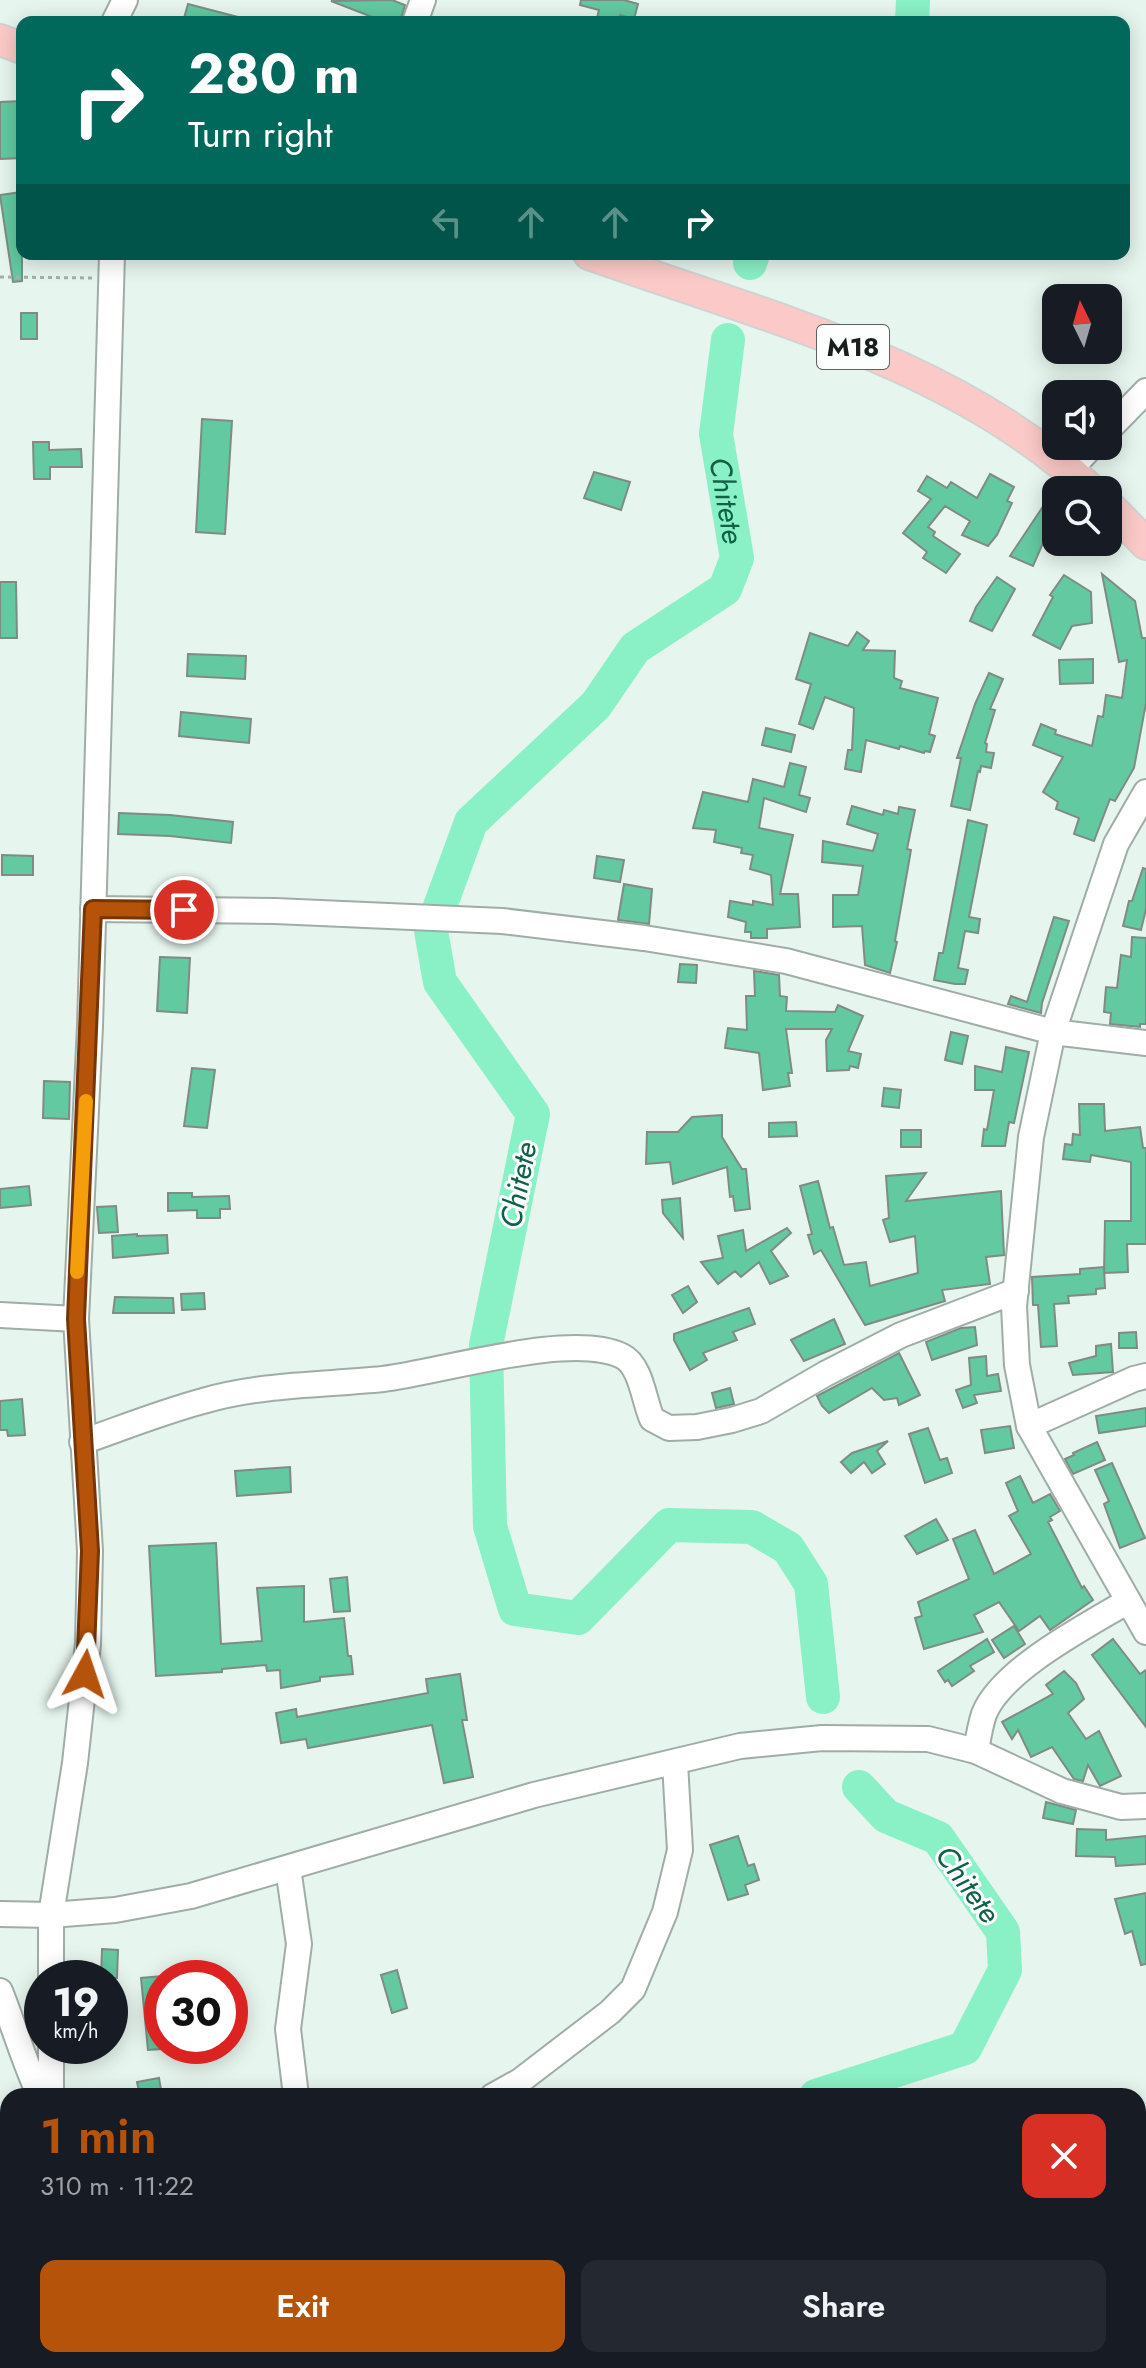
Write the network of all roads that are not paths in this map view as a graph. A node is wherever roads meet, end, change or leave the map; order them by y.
1 (112, 260) edge
2 (606, 260) edge
3 (1146, 391) edge
4 (1122, 416) edge
5 (1076, 476) edge
6 (1122, 519) edge
7 (1146, 544) edge
8 (1146, 792) edge
9 (93, 909) junction
10 (1053, 1032) junction
11 (1146, 1043) edge
12 (1016, 1291) junction
13 (0, 1315) edge
14 (76, 1319) junction
15 (1146, 1376) edge
16 (1029, 1426) junction
17 (82, 1442) junction
18 (1128, 1601) junction
19 (1146, 1632) edge
20 (976, 1751) junction
21 (675, 1763) junction
22 (1146, 1806) edge
23 (288, 1868) junction
24 (0, 1914) edge
25 (51, 1915) junction
26 (51, 1960) edge
27 (0, 1991) edge
28 (51, 2064) edge
29 (36, 2088) edge
30 (51, 2088) edge
31 (295, 2088) edge
32 (506, 2088) edge

1 - 9 street
2 - 5 main road, M18
3 - 4 street
6 - 7 main road
8 - 10 street
9 - 10 street
9 - 14 street
10 - 11 street
10 - 12 street
12 - 16 street
12 - 17 street
13 - 14 street
14 - 17 street
15 - 16 street
16 - 18 street
17 - 25 street
18 - 19 street
18 - 20 street
20 - 21 street
20 - 22 street
21 - 23 street
21 - 32 street
23 - 25 street
23 - 31 street
24 - 25 street
25 - 26 street
27 - 29 street
28 - 30 street

